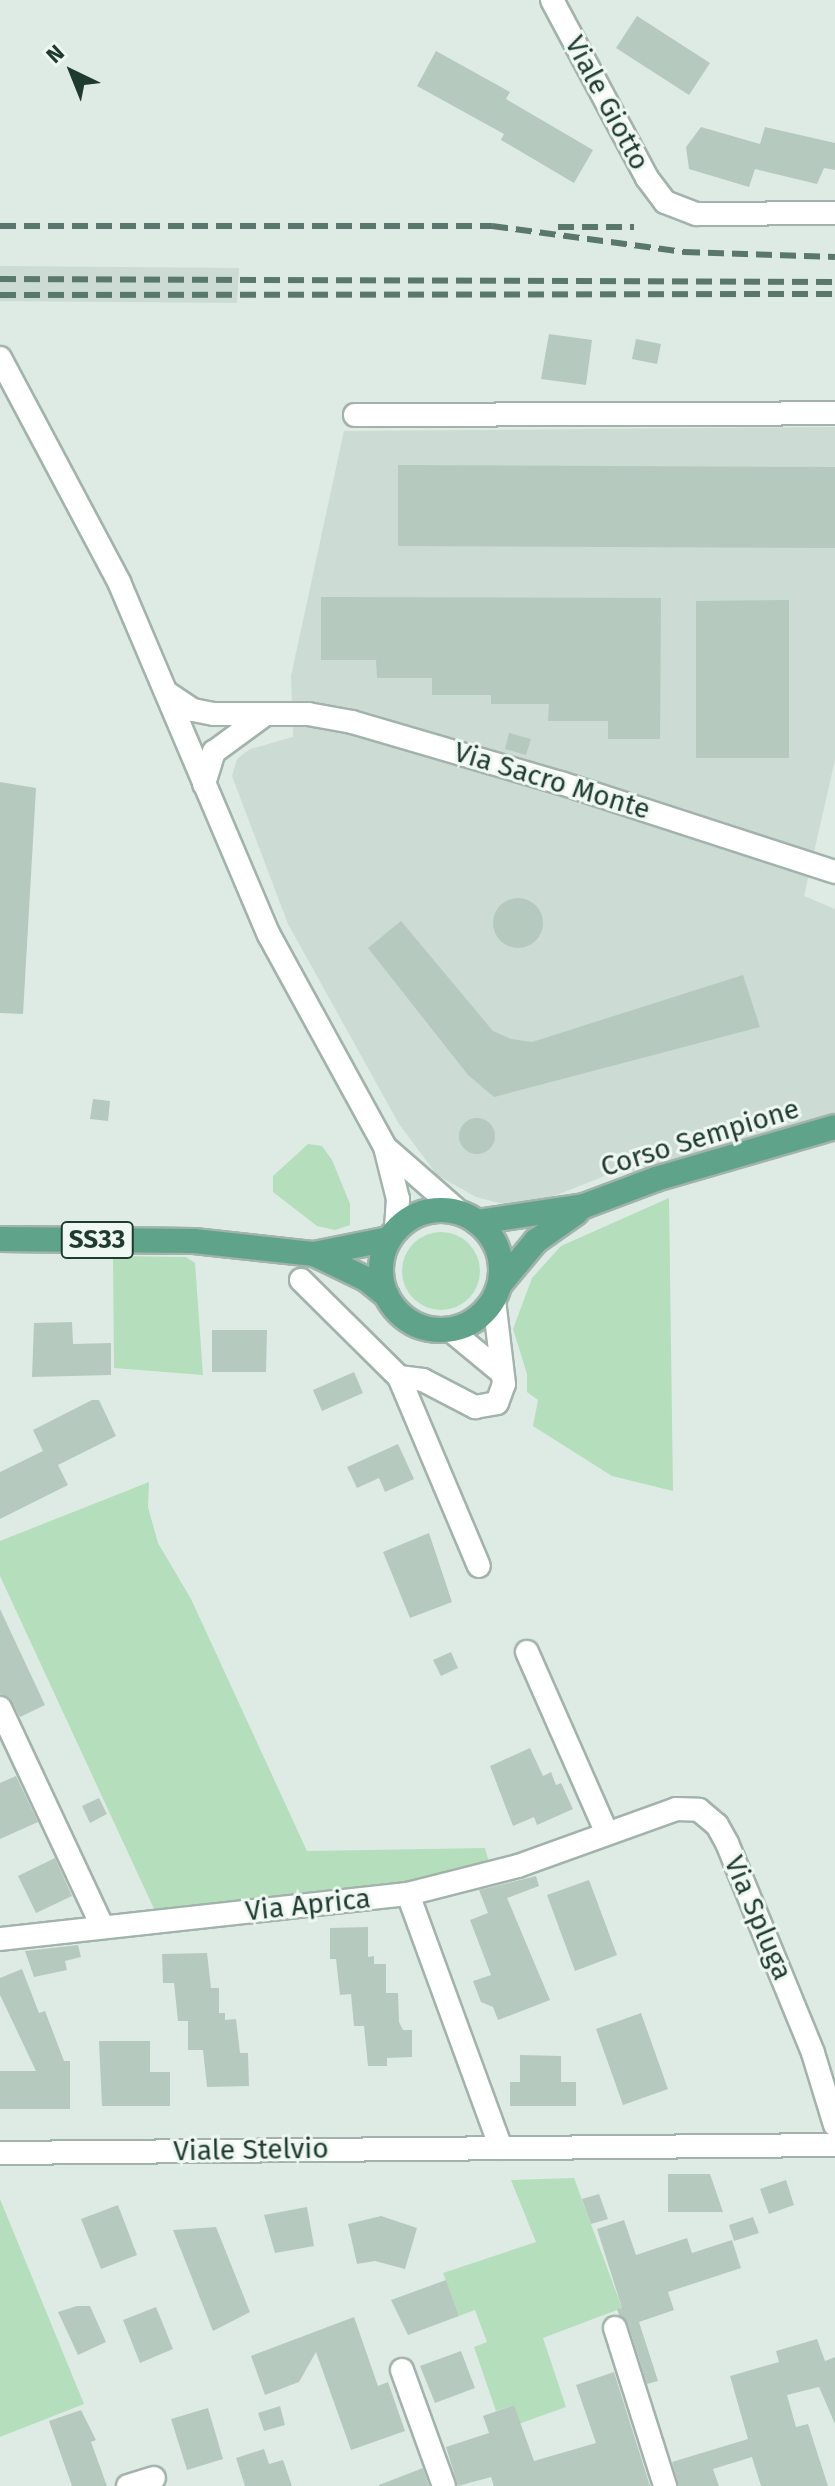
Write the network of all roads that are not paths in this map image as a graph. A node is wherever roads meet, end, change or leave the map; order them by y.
1 (552, 0) edge
2 (835, 213) edge
3 (0, 358) edge
4 (835, 413) edge
5 (355, 415) dead end
6 (164, 690) junction
7 (264, 715) junction
8 (204, 784) junction
9 (835, 872) edge
10 (835, 1127) edge
11 (385, 1147) junction
12 (584, 1206) junction
13 (468, 1217) junction
14 (393, 1235) junction
15 (0, 1239) edge
16 (314, 1254) junction
17 (301, 1280) dead end
18 (497, 1292) junction
19 (387, 1296) junction
20 (449, 1329) junction
21 (501, 1372) junction
22 (399, 1377) junction
23 (479, 1566) dead end
24 (527, 1652) dead end
25 (0, 1708) edge
26 (607, 1833) junction
27 (408, 1894) junction
28 (101, 1924) junction
29 (0, 1939) edge
30 (835, 2125) edge
31 (835, 2145) edge
32 (501, 2148) junction
33 (0, 2153) edge
34 (615, 2328) dead end
35 (402, 2370) dead end
36 (154, 2478) dead end
37 (128, 2486) edge
38 (444, 2486) edge
39 (665, 2486) edge

1 - 2 street, Viale Giotto
3 - 6 street
4 - 5 street
6 - 7 street, Via Sacro Monte
6 - 8 street
7 - 8 street
7 - 9 street, Via Sacro Monte
8 - 11 street
10 - 12 main road, Corso Sempione
11 - 13 street
11 - 14 street
12 - 13 main road, Corso Sempione
12 - 18 main road, Corso Sempione
13 - 14 main road
13 - 18 main road
14 - 16 main road, SS33
14 - 19 main road
15 - 16 main road, SS33
16 - 19 main road, SS33
17 - 22 street
18 - 20 main road
18 - 21 street
19 - 20 main road
20 - 21 street
21 - 22 street
22 - 23 street
24 - 26 street
25 - 28 street
26 - 27 street, Via Aprica
26 - 30 street, Via Spluga
27 - 28 street, Via Aprica
27 - 32 street
28 - 29 street, Via Aprica
31 - 32 street, Viale Stelvio
32 - 33 street, Viale Stelvio
34 - 39 street
35 - 38 street
36 - 37 street

